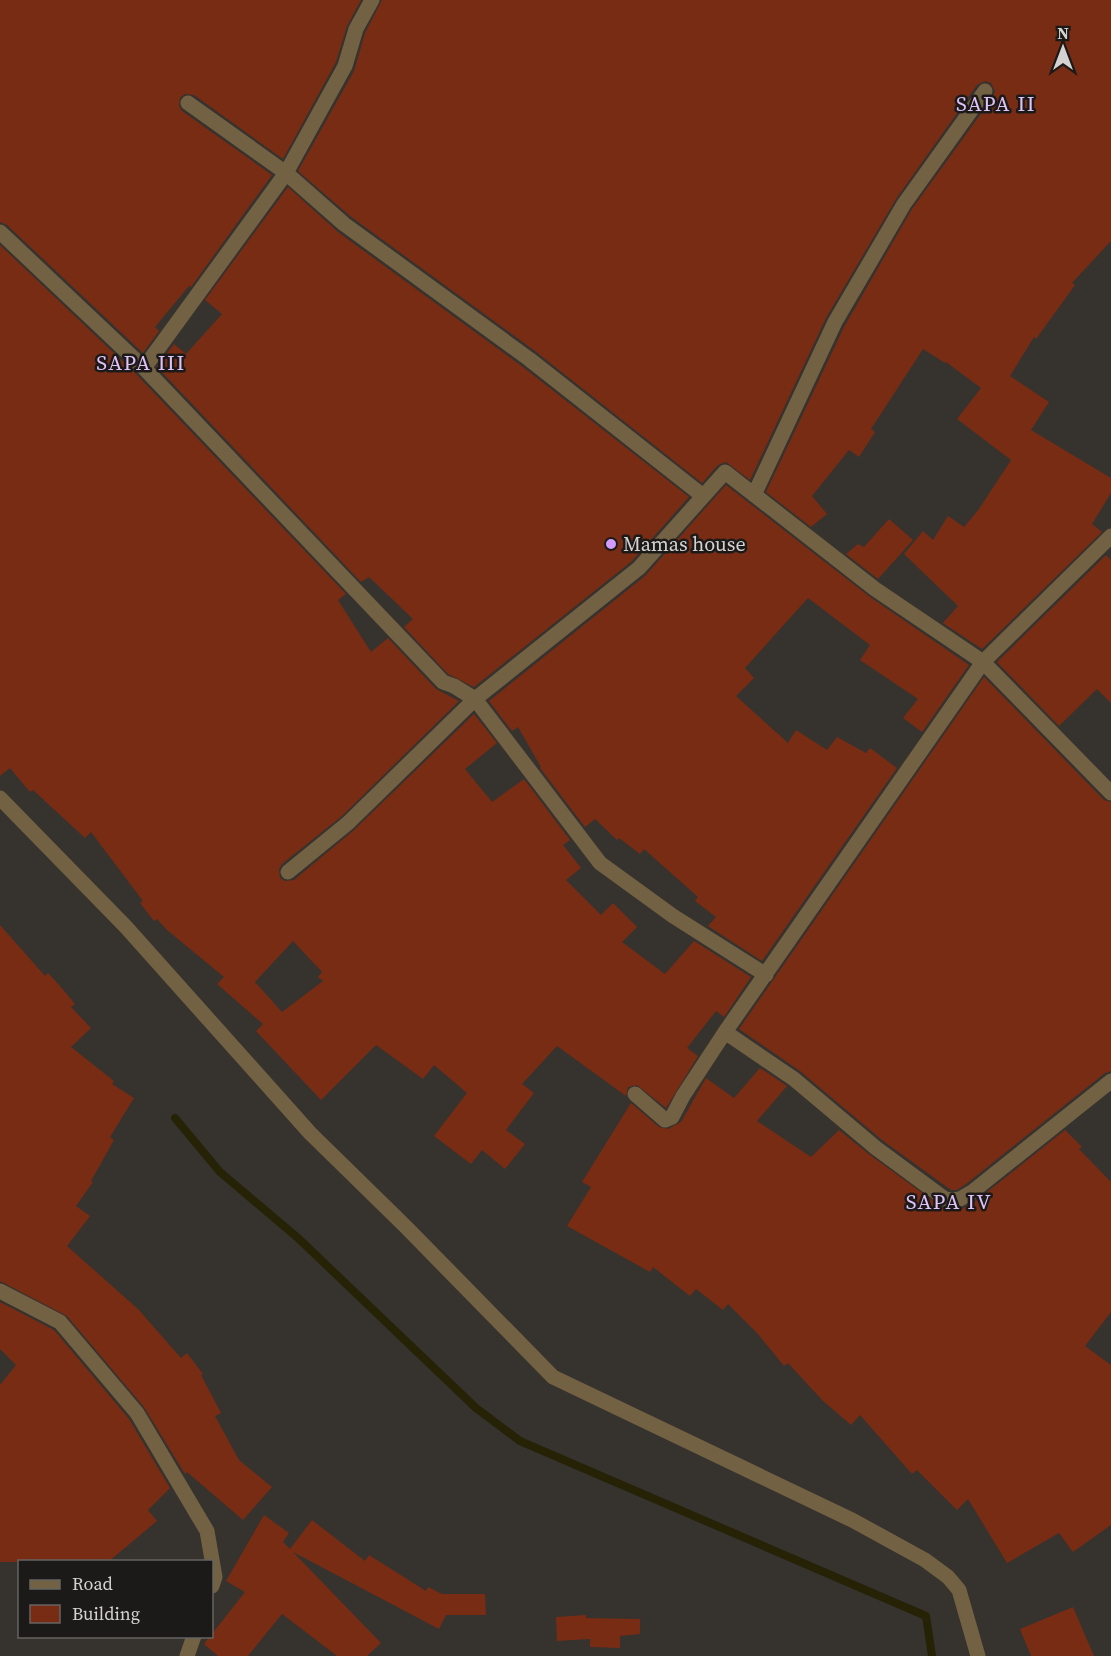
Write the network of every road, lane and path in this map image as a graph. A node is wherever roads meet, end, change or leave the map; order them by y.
1 (372, 0) edge
2 (985, 92) dead end
3 (188, 103) dead end
4 (286, 173) junction
5 (0, 232) edge
6 (144, 368) junction
7 (754, 495) junction
8 (703, 496) junction
9 (1111, 536) edge
10 (983, 662) junction
11 (475, 699) junction
12 (1111, 793) edge
13 (0, 798) edge
14 (288, 872) dead end
15 (766, 975) junction
16 (725, 1032) junction
17 (1111, 1081) edge
18 (635, 1094) dead end
19 (0, 1291) edge
20 (212, 1560) edge
21 (213, 1566) edge
22 (213, 1583) edge
23 (193, 1638) edge
24 (187, 1656) edge
25 (978, 1656) edge

1 - 4 street
2 - 7 street
3 - 4 street
4 - 6 street
4 - 8 street
5 - 6 street
6 - 11 street
7 - 8 street
7 - 10 street
8 - 11 street
9 - 10 street
10 - 12 street
10 - 15 street
11 - 14 street
11 - 15 street
13 - 25 street
15 - 16 street
16 - 17 street
16 - 18 street
19 - 20 street
21 - 22 street
23 - 24 street

